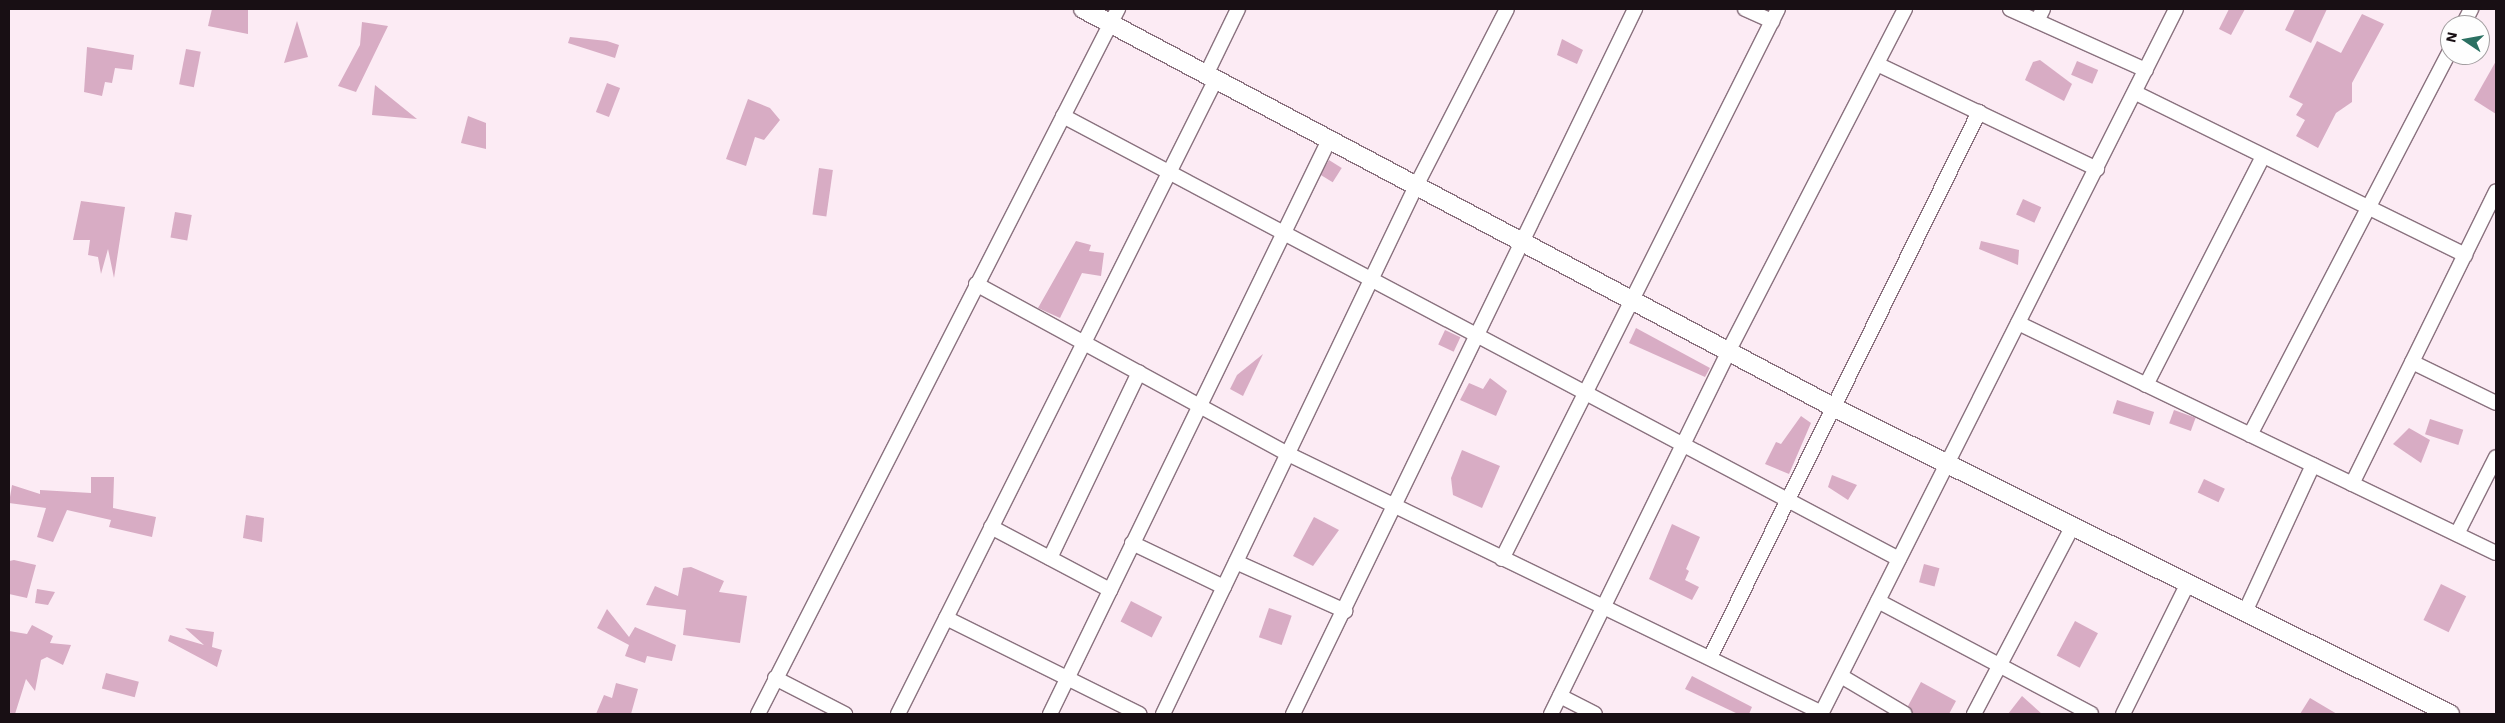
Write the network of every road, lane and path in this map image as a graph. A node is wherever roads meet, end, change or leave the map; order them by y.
1 (1083, 9) edge
2 (1238, 9) edge
3 (1507, 9) edge
4 (1635, 9) edge
5 (1745, 9) edge
6 (1905, 9) edge
7 (2010, 9) edge
8 (2176, 9) edge
9 (1775, 15) edge
10 (2040, 15) edge
11 (1114, 16) edge
12 (1877, 64) junction
13 (2442, 65) edge
14 (2146, 70) junction
15 (1211, 77) junction
16 (2136, 94) junction
17 (1979, 112) junction
18 (1063, 116) junction
19 (1328, 140) junction
20 (2262, 156) junction
21 (2098, 169) junction
22 (1169, 172) junction
23 (1416, 186) junction
24 (2496, 191) edge
25 (2368, 208) junction
26 (1283, 234) junction
27 (1519, 241) junction
28 (2465, 255) junction
29 (1370, 282) junction
30 (976, 284) junction
31 (1630, 300) junction
32 (2018, 323) junction
33 (1476, 338) junction
34 (1084, 340) junction
35 (1728, 352) junction
36 (2412, 362) junction
37 (1139, 372) junction
38 (2146, 385) junction
39 (1584, 393) junction
40 (2496, 403) edge
41 (1200, 407) junction
42 (1835, 408) junction
43 (2250, 435) junction
44 (1682, 446) junction
45 (1288, 454) junction
46 (2496, 457) edge
47 (2313, 465) junction
48 (1947, 466) junction
49 (2352, 484) junction
50 (1789, 501) junction
51 (1396, 507) junction
52 (2072, 526) junction
53 (991, 527) junction
54 (2457, 534) junction
55 (1132, 543) junction
56 (2496, 553) edge
57 (1050, 558) junction
58 (1502, 559) junction
59 (1899, 559) junction
60 (1236, 562) junction
61 (2188, 584) junction
62 (1224, 587) junction
63 (1110, 590) junction
64 (1878, 601) junction
65 (1602, 609) junction
66 (1345, 611) junction
67 (2245, 612) junction
68 (946, 618) junction
69 (1710, 658) junction
70 (1999, 666) junction
71 (1840, 676) junction
72 (774, 678) junction
73 (1067, 680) junction
74 (1560, 696) junction
75 (758, 714) edge
76 (845, 714) edge
77 (898, 714) edge
78 (1050, 714) edge
79 (1139, 714) edge
80 (1164, 714) edge
81 (1293, 714) edge
82 (1550, 714) edge
83 (1595, 714) edge
84 (1821, 714) edge
85 (1904, 714) edge
86 (1974, 714) edge
87 (2092, 714) edge
88 (2123, 714) edge
89 (2450, 714) edge

1 - 11 street
2 - 15 street
3 - 23 street
4 - 27 street
5 - 9 street
6 - 12 street
7 - 10 street
8 - 14 street
9 - 31 street
10 - 14 street
11 - 15 street
11 - 18 street
12 - 17 street
12 - 35 street
13 - 25 street
14 - 16 street
15 - 19 street
15 - 22 street
16 - 20 street
16 - 21 street
17 - 21 street
17 - 42 street
18 - 22 street
18 - 30 street
19 - 23 street
19 - 26 street
20 - 25 street
20 - 38 street
21 - 32 street
22 - 26 street
22 - 34 street
23 - 27 street
23 - 29 street
24 - 28 street
25 - 28 street
25 - 43 street
26 - 29 street
26 - 41 street
27 - 31 street
27 - 33 street
28 - 36 street
29 - 33 street
29 - 45 street
30 - 34 street
30 - 72 street
31 - 35 street
31 - 39 street
32 - 38 street
32 - 48 street
33 - 39 street
33 - 51 street
34 - 37 street
34 - 53 street
35 - 42 street
35 - 44 street
36 - 40 street
36 - 49 street
37 - 41 street
37 - 57 street
38 - 43 street
39 - 44 street
39 - 58 street
41 - 45 street
41 - 55 street
42 - 48 street
42 - 50 street
43 - 47 street
44 - 50 street
44 - 65 street
45 - 51 street
45 - 60 street
46 - 54 street
47 - 49 street
47 - 67 street
48 - 52 street
48 - 59 street
49 - 54 street
50 - 59 street
50 - 69 street
51 - 58 street
51 - 66 street
52 - 61 street
52 - 70 street
53 - 57 street
53 - 68 street
54 - 56 street
55 - 62 street
55 - 63 street
57 - 63 street
58 - 65 street
59 - 64 street
60 - 62 street
60 - 66 street
61 - 67 street
61 - 88 street
62 - 80 street
63 - 73 street
64 - 70 street
64 - 71 street
65 - 69 street
65 - 74 street
66 - 81 street
67 - 89 street
68 - 73 street
68 - 77 street
69 - 84 street
70 - 86 street
70 - 87 street
71 - 84 street
71 - 85 street
72 - 75 street
72 - 76 street
73 - 78 street
73 - 79 street
74 - 82 street
74 - 83 street

